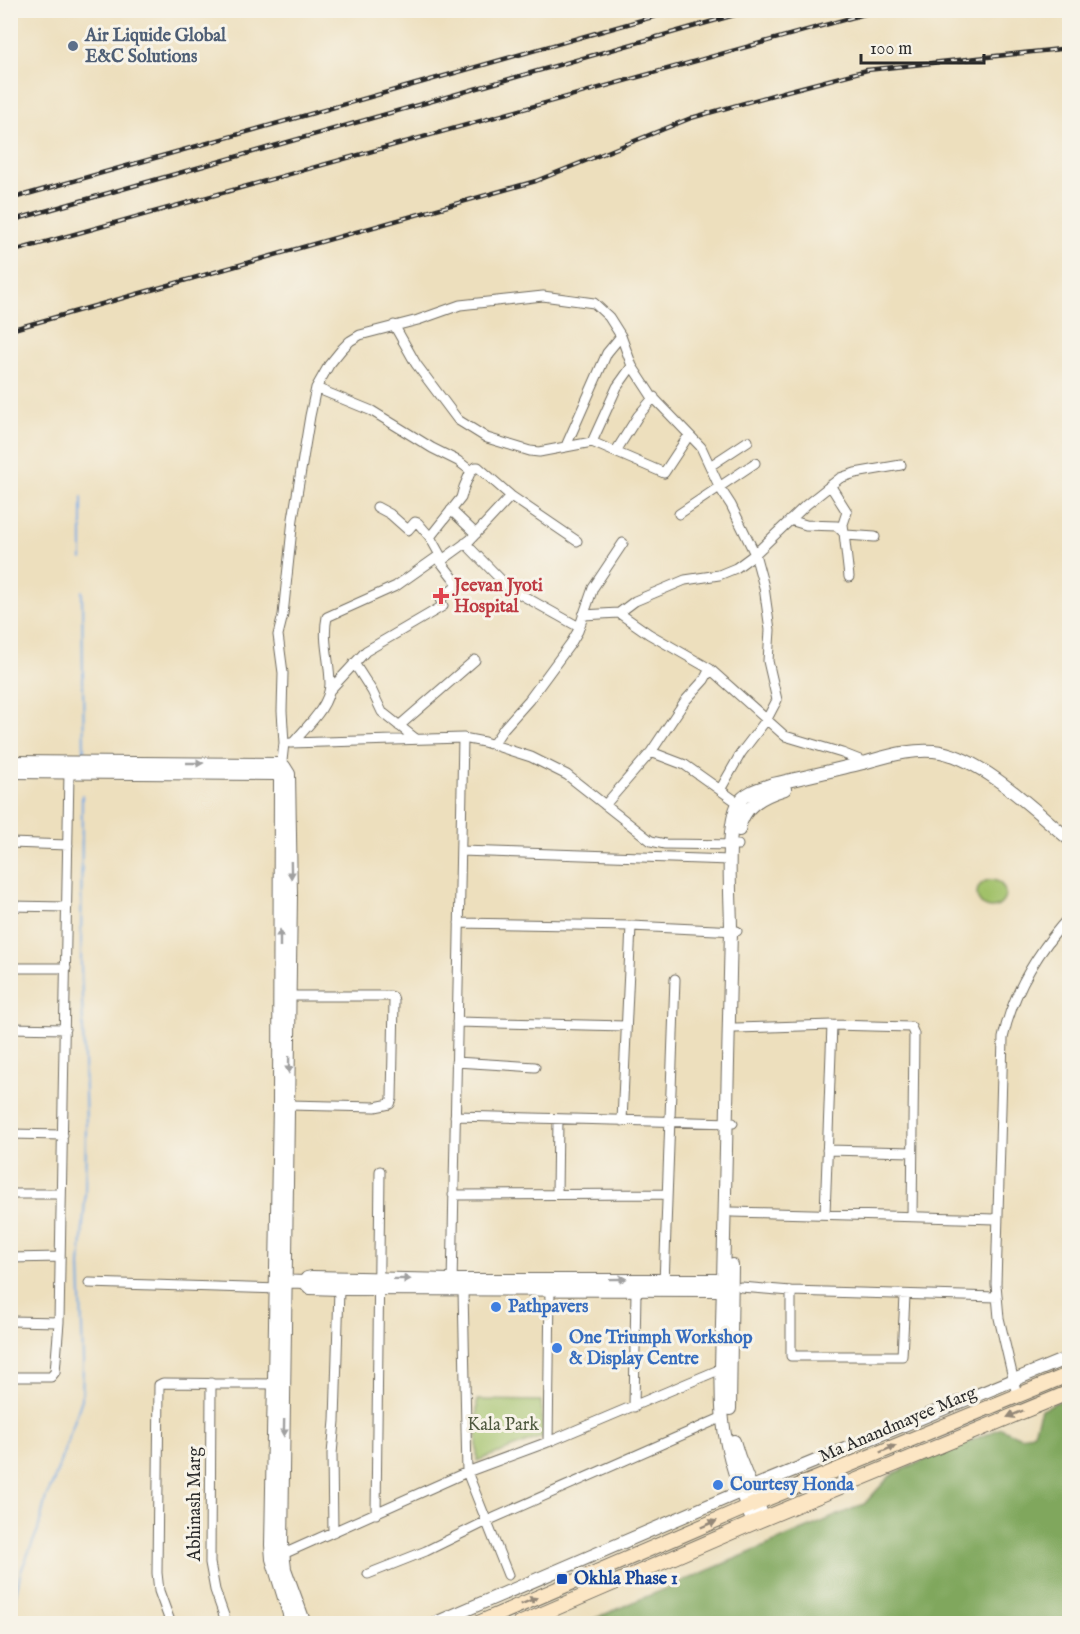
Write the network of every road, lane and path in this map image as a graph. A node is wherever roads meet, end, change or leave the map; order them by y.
1 (394, 325) junction
2 (621, 336) junction
3 (632, 366) junction
4 (316, 388) junction
5 (654, 397) junction
6 (689, 435) junction
7 (748, 441) dead end
8 (592, 442) junction
9 (566, 446) junction
10 (616, 451) junction
11 (755, 463) dead end
12 (901, 465) dead end
13 (710, 466) junction
14 (471, 471) junction
15 (830, 485) junction
16 (720, 488) junction
17 (511, 496) junction
18 (377, 507) dead end
19 (451, 510) junction
20 (679, 514) dead end
21 (790, 520) junction
22 (843, 533) junction
23 (476, 534) junction
24 (430, 537) junction
25 (875, 537) dead end
26 (577, 541) dead end
27 (465, 543) junction
28 (622, 543) dead end
29 (755, 554) junction
30 (439, 559) junction
31 (849, 576) dead end
32 (619, 613) junction
33 (583, 615) junction
34 (579, 627) junction
35 (475, 660) dead end
36 (354, 663) junction
37 (710, 669) junction
38 (329, 691) junction
39 (767, 719) junction
40 (399, 726) junction
41 (463, 738) junction
42 (416, 739) junction
43 (288, 743) junction
44 (493, 744) junction
45 (651, 752) junction
46 (925, 755) junction
47 (10, 762) edge
48 (865, 762) junction
49 (281, 765) junction
50 (10, 772) edge
51 (69, 772) junction
52 (280, 778) junction
53 (720, 790) junction
54 (605, 805) junction
55 (742, 806) junction
56 (1070, 840) edge
57 (10, 843) edge
58 (68, 845) junction
59 (734, 845) junction
60 (1070, 850) edge
61 (461, 851) junction
62 (730, 860) junction
63 (10, 906) edge
64 (67, 907) junction
65 (1070, 916) edge
66 (459, 923) junction
67 (631, 926) junction
68 (734, 930) junction
69 (10, 968) edge
70 (66, 968) junction
71 (675, 979) dead end
72 (290, 996) junction
73 (457, 1022) junction
74 (832, 1025) junction
75 (626, 1026) junction
76 (10, 1028) edge
77 (735, 1028) junction
78 (64, 1029) junction
79 (456, 1062) junction
80 (535, 1067) dead end
81 (289, 1105) junction
82 (455, 1116) junction
83 (558, 1119) junction
84 (622, 1121) junction
85 (669, 1123) junction
86 (730, 1123) junction
87 (10, 1134) edge
88 (63, 1135) junction
89 (827, 1150) junction
90 (912, 1152) junction
91 (380, 1171) dead end
92 (10, 1194) edge
93 (61, 1194) junction
94 (557, 1194) junction
95 (667, 1194) junction
96 (453, 1195) junction
97 (732, 1212) junction
98 (825, 1214) junction
99 (912, 1216) junction
100 (996, 1220) junction
101 (60, 1257) junction
102 (10, 1258) edge
103 (304, 1282) junction
104 (89, 1283) dead end
105 (379, 1284) junction
106 (664, 1284) junction
107 (281, 1285) junction
108 (730, 1285) junction
109 (455, 1287) junction
110 (550, 1289) junction
111 (339, 1290) junction
112 (636, 1290) junction
113 (791, 1291) junction
114 (905, 1296) junction
115 (997, 1297) junction
116 (10, 1321) edge
117 (59, 1322) junction
118 (1070, 1357) edge
119 (721, 1369) junction
120 (1070, 1374) edge
121 (10, 1377) edge
122 (1013, 1380) junction
123 (211, 1383) junction
124 (274, 1384) junction
125 (1070, 1392) edge
126 (1017, 1395) junction
127 (634, 1407) junction
128 (723, 1417) junction
129 (548, 1442) junction
130 (467, 1472) junction
131 (745, 1490) junction
132 (752, 1505) junction
133 (376, 1514) junction
134 (487, 1521) junction
135 (759, 1521) junction
136 (333, 1532) junction
137 (278, 1557) junction
138 (368, 1574) dead end
139 (508, 1575) dead end
140 (171, 1623) edge
141 (227, 1623) edge
142 (292, 1623) edge
143 (304, 1623) edge
144 (433, 1623) edge
145 (476, 1623) edge
146 (519, 1623) edge

1 - 2 street
1 - 4 street
1 - 9 street
2 - 3 street
2 - 9 street
3 - 5 street
3 - 8 street
4 - 14 street
4 - 43 street
5 - 6 street
5 - 10 street
6 - 10 street
6 - 13 street
7 - 13 street
8 - 9 street
8 - 10 street
11 - 16 street
12 - 15 street
13 - 16 street
14 - 17 street
14 - 19 street
15 - 21 street
15 - 22 street
16 - 20 street
16 - 29 street
17 - 23 street
17 - 26 street
18 - 24 street
19 - 23 street
19 - 24 street
21 - 22 street
21 - 29 street
22 - 25 street
22 - 31 street
23 - 27 street
24 - 30 street
27 - 30 street
27 - 34 street
28 - 33 street
29 - 32 street
29 - 39 street
30 - 36 street
30 - 38 street
32 - 33 street
32 - 37 street
33 - 34 street
34 - 44 street
35 - 40 street
36 - 38 street
36 - 40 street
37 - 39 street
37 - 45 street
38 - 43 street
39 - 48 street
39 - 53 street
40 - 42 street
41 - 42 street
41 - 44 street
41 - 61 street
42 - 43 street
43 - 49 street
44 - 54 street
45 - 53 street
45 - 54 street
46 - 48 street
46 - 55 street
46 - 56 street
46 - 60 street
47 -> 49 street
48 - 55 street
49 - 52 street
49 -> 72 street
50 - 51 street
51 - 52 street
51 - 58 street
107 -> 52 street
53 - 55 street
54 - 59 street
55 - 59 street
57 - 58 street
58 - 64 street
59 - 62 street
59 - 68 street
61 - 62 street
61 - 66 street
62 - 68 street
63 - 64 street
64 - 70 street
65 - 100 street
66 - 67 street
66 - 73 street
67 - 68 street
67 - 75 street
68 - 77 street
68 - 86 street
69 - 70 street
70 - 78 street
71 - 85 street
72 -> 81 street
72 - 81 street
73 - 75 street
73 - 79 street
74 - 77 street
74 - 89 street
74 - 90 street
75 - 84 street
76 - 78 street
77 - 86 street
78 - 88 street
79 - 80 street
79 - 82 street
81 - 107 street
82 - 83 street
82 - 96 street
83 - 84 street
83 - 94 street
84 - 85 street
85 - 86 street
85 - 95 street
86 - 97 street
86 - 108 street
87 - 88 street
88 - 93 street
89 - 90 street
89 - 98 street
90 - 99 street
91 - 105 street
92 - 93 street
93 - 101 street
94 - 95 street
94 - 96 street
95 - 106 street
96 - 109 street
97 - 98 street
97 - 108 street
98 - 99 street
99 - 100 street
100 - 115 street
101 - 102 street
101 - 117 street
103 - 105 street
103 - 107 street
103 - 111 street
104 - 107 street
105 - 109 street
105 - 111 street
105 - 133 street
106 - 108 street
109 -> 106 street
106 - 112 street
107 - 124 street
107 -> 137 street
108 - 113 street
108 - 119 street
108 - 131 street
109 - 110 street
109 - 130 street
110 - 112 street
110 - 129 street
111 - 136 street
112 - 127 street
113 - 114 street
113 - 114 street
114 - 115 street
115 - 122 street
116 - 117 street
117 - 121 street
118 - 122 street
119 - 127 street
119 - 128 street
120 - 126 main road, Ma Anandmayee Marg
122 - 126 street
122 - 131 street
123 - 124 street
123 - 140 street
123 - 141 street, Abhinash Marg
124 - 137 street
125 -> 135 main road, Ma Anandmayee Marg
132 -> 126 main road, Ma Anandmayee Marg
127 - 129 street
128 - 131 street
128 - 134 street
129 - 130 street
130 - 133 street
130 - 134 street
131 - 132 street
131 - 144 street
132 - 135 street
145 -> 132 main road, Ma Anandmayee Marg
133 - 136 street
134 - 138 street
134 - 139 street
135 - 146 main road, Ma Anandmayee Marg
136 - 137 street
137 - 142 street
137 - 143 street

